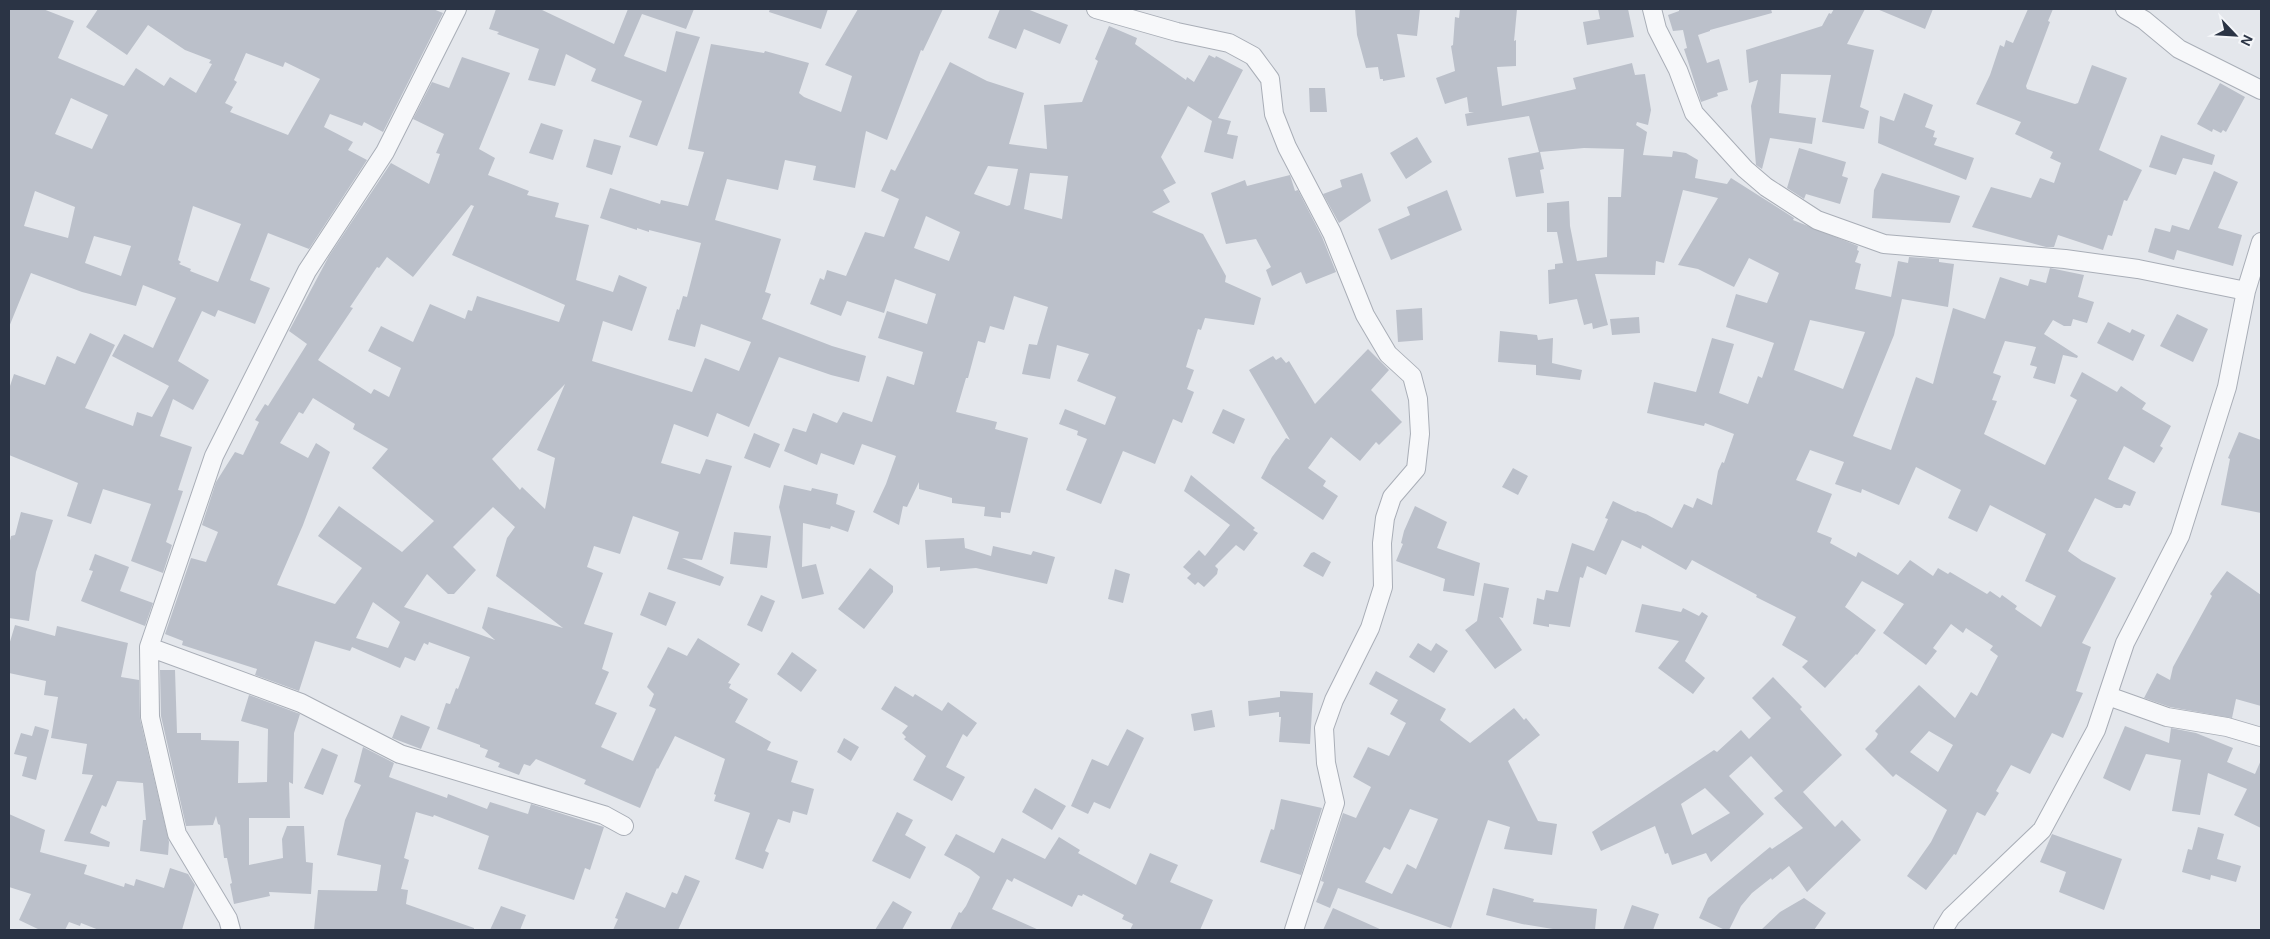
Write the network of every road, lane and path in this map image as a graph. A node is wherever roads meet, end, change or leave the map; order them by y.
1 (457, 9) edge
2 (1096, 9) edge
3 (1652, 9) edge
4 (2125, 9) edge
5 (2261, 90) edge
6 (2261, 242) edge
7 (2246, 291) junction
8 (149, 647) junction
9 (2108, 696) junction
10 (2261, 737) edge
11 (624, 826) dead end
12 (231, 930) edge
13 (1294, 930) edge
14 (1943, 930) edge

1 - 8 street
2 - 13 street
3 - 7 street
4 - 5 street
6 - 7 street
7 - 9 street
8 - 11 street
8 - 12 street
9 - 10 street
9 - 14 street

